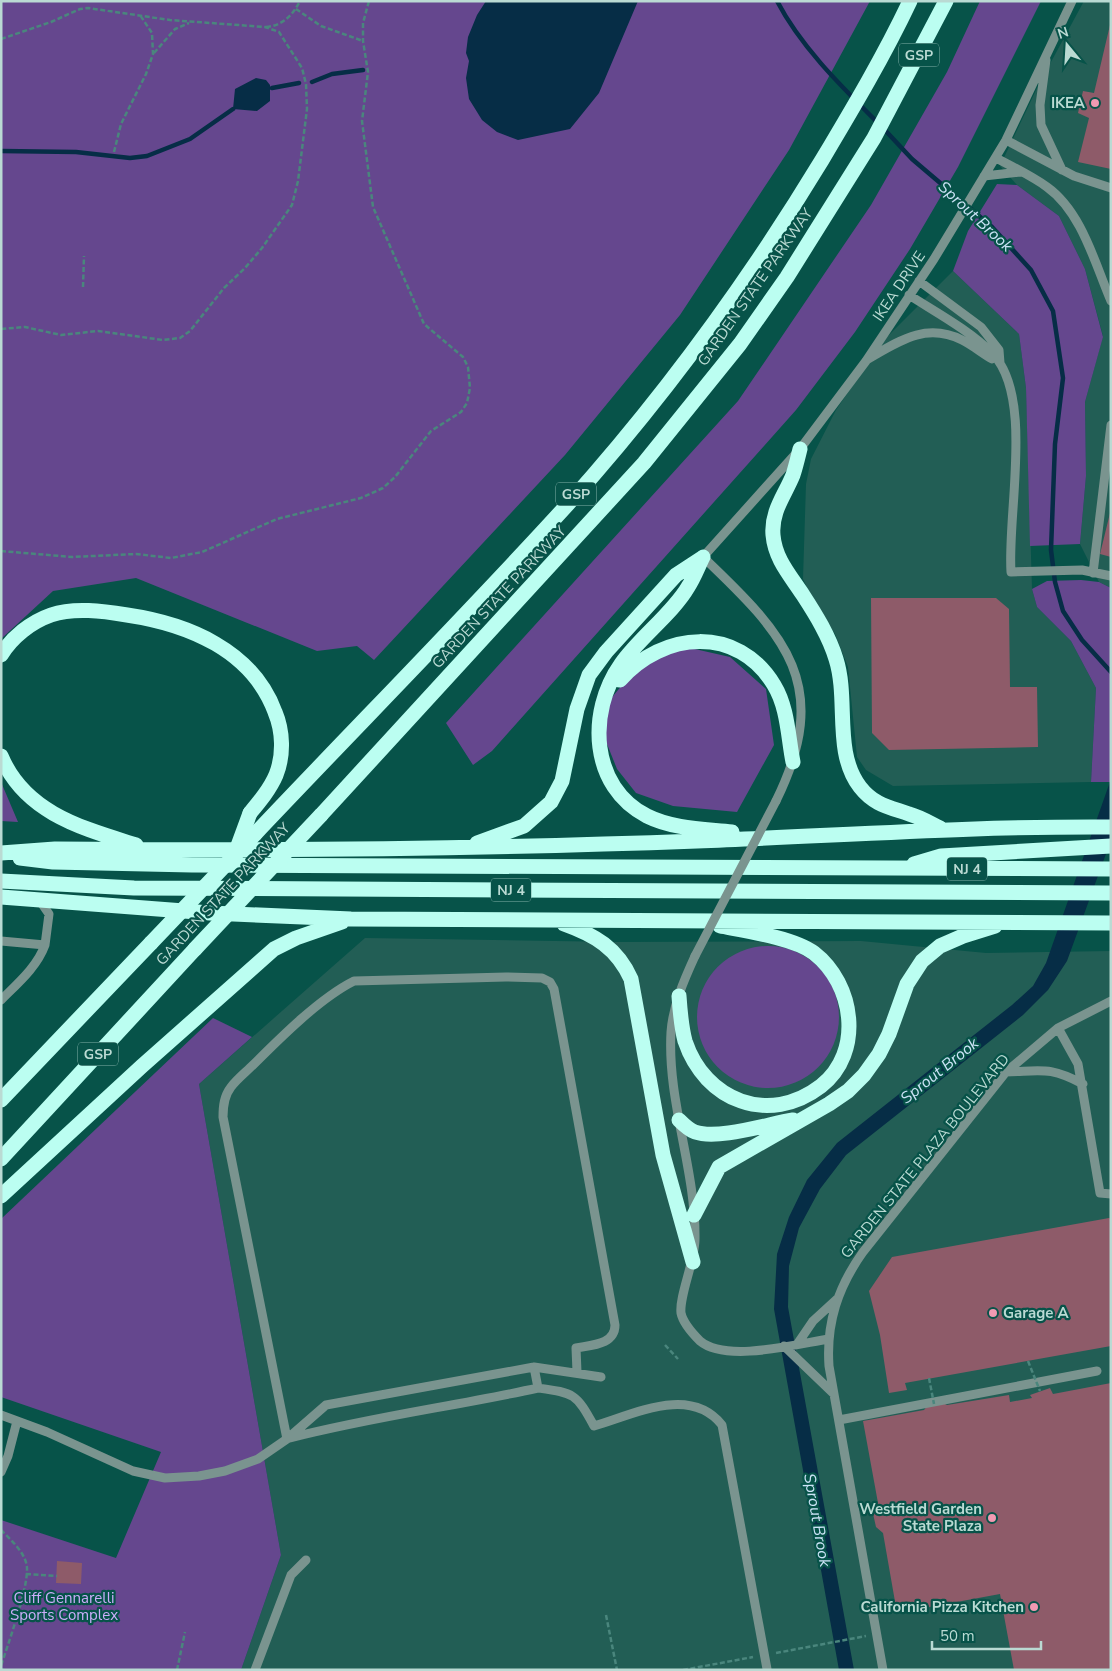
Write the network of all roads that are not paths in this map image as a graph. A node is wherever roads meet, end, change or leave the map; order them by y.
1 (910, 1) edge
2 (946, 1) edge
3 (1072, 1) edge
4 (1046, 55) junction
5 (1006, 140) junction
6 (996, 158) junction
7 (1062, 170) junction
8 (1021, 172) junction
9 (984, 176) junction
10 (1111, 188) edge
11 (919, 281) junction
12 (909, 295) junction
13 (1111, 301) edge
14 (866, 360) junction
15 (1000, 363) junction
16 (1111, 424) edge
17 (800, 449) junction
18 (703, 557) junction
19 (1093, 574) junction
20 (1111, 576) edge
21 (1, 655) edge
22 (604, 698) junction
23 (1, 756) edge
24 (793, 762) junction
25 (1111, 827) edge
26 (944, 830) junction
27 (783, 838) junction
28 (1111, 846) edge
29 (458, 849) junction
30 (151, 850) junction
31 (1, 854) edge
32 (233, 857) junction
33 (902, 868) junction
34 (1111, 869) edge
35 (1, 881) edge
36 (1111, 893) edge
37 (1, 897) edge
38 (40, 900) junction
39 (351, 919) junction
40 (556, 920) junction
41 (690, 920) junction
42 (1017, 922) junction
43 (1111, 923) edge
44 (1, 941) edge
45 (45, 945) junction
46 (679, 996) junction
47 (1, 1000) edge
48 (1111, 1001) edge
49 (1058, 1028) junction
50 (1006, 1072) junction
51 (1083, 1084) junction
52 (1, 1100) edge
53 (802, 1118) junction
54 (679, 1120) junction
55 (1, 1159) edge
56 (1111, 1194) edge
57 (1, 1196) edge
58 (694, 1216) junction
59 (693, 1262) junction
60 (836, 1299) junction
61 (829, 1339) junction
62 (798, 1343) junction
63 (784, 1346) junction
64 (534, 1367) junction
65 (1097, 1371) dead end
66 (577, 1372) junction
67 (602, 1377) dead end
68 (538, 1388) junction
69 (835, 1395) junction
70 (1, 1415) edge
71 (839, 1420) junction
72 (17, 1421) junction
73 (287, 1439) junction
74 (1, 1472) edge
75 (306, 1560) dead end
76 (256, 1670) edge
77 (767, 1670) edge
78 (883, 1670) edge

1 - 32 highway, GARDEN STATE PARKWAY / GSP, bridge
2 - 55 highway, GARDEN STATE PARKWAY / GSP, bridge
3 - 4 street, IKEA DRIVE
4 - 5 street, IKEA DRIVE
4 - 7 street
5 - 6 street, IKEA DRIVE
5 - 7 street
6 - 8 street
6 - 9 street, IKEA DRIVE
7 - 10 street
8 - 9 street
8 - 13 street
9 - 11 street, IKEA DRIVE
11 - 12 street, IKEA DRIVE
11 - 15 street
12 - 14 street, IKEA DRIVE
12 - 15 street
14 - 15 street
14 - 17 street, IKEA DRIVE
15 - 19 street
16 - 19 street
17 - 18 street, IKEA DRIVE
17 - 26 highway
18 - 22 highway
18 - 24 street
18 - 29 highway
19 - 20 street
21 - 32 highway, bridge
22 - 24 highway
22 - 27 highway
23 - 30 highway
24 - 46 street, bridge
25 - 26 highway
26 - 27 highway
27 - 29 highway
28 - 33 highway
29 - 30 highway
30 - 31 highway
31 - 33 highway, NJ 4
32 - 52 highway, GARDEN STATE PARKWAY / GSP, bridge
33 - 34 highway, NJ 4
35 - 36 highway, NJ 4
37 - 38 highway
38 - 39 highway
38 - 45 street
39 - 40 highway
39 - 57 highway
40 - 41 highway
40 - 59 highway
41 - 42 highway
41 - 46 highway
42 - 43 highway
42 - 53 highway
44 - 45 street
45 - 47 street
46 - 54 street
48 - 49 street, GARDEN STATE PLAZA BOULEVARD
49 - 50 street, GARDEN STATE PLAZA BOULEVARD
49 - 51 street
50 - 51 street
50 - 60 street, GARDEN STATE PLAZA BOULEVARD
51 - 56 street
53 - 54 highway
53 - 58 highway
54 - 58 street
58 - 59 street
59 - 63 street
60 - 61 street, GARDEN STATE PLAZA BOULEVARD
60 - 62 street
61 - 62 street
61 - 69 street, GARDEN STATE PLAZA BOULEVARD
62 - 63 street
63 - 69 street
64 - 66 street
64 - 68 street
64 - 73 street
65 - 71 street
66 - 67 street
66 - 73 street
68 - 73 street
68 - 77 street
69 - 71 street, GARDEN STATE PLAZA BOULEVARD
70 - 72 street
71 - 78 street, GARDEN STATE PLAZA BOULEVARD
72 - 73 street
72 - 74 street
75 - 76 street

